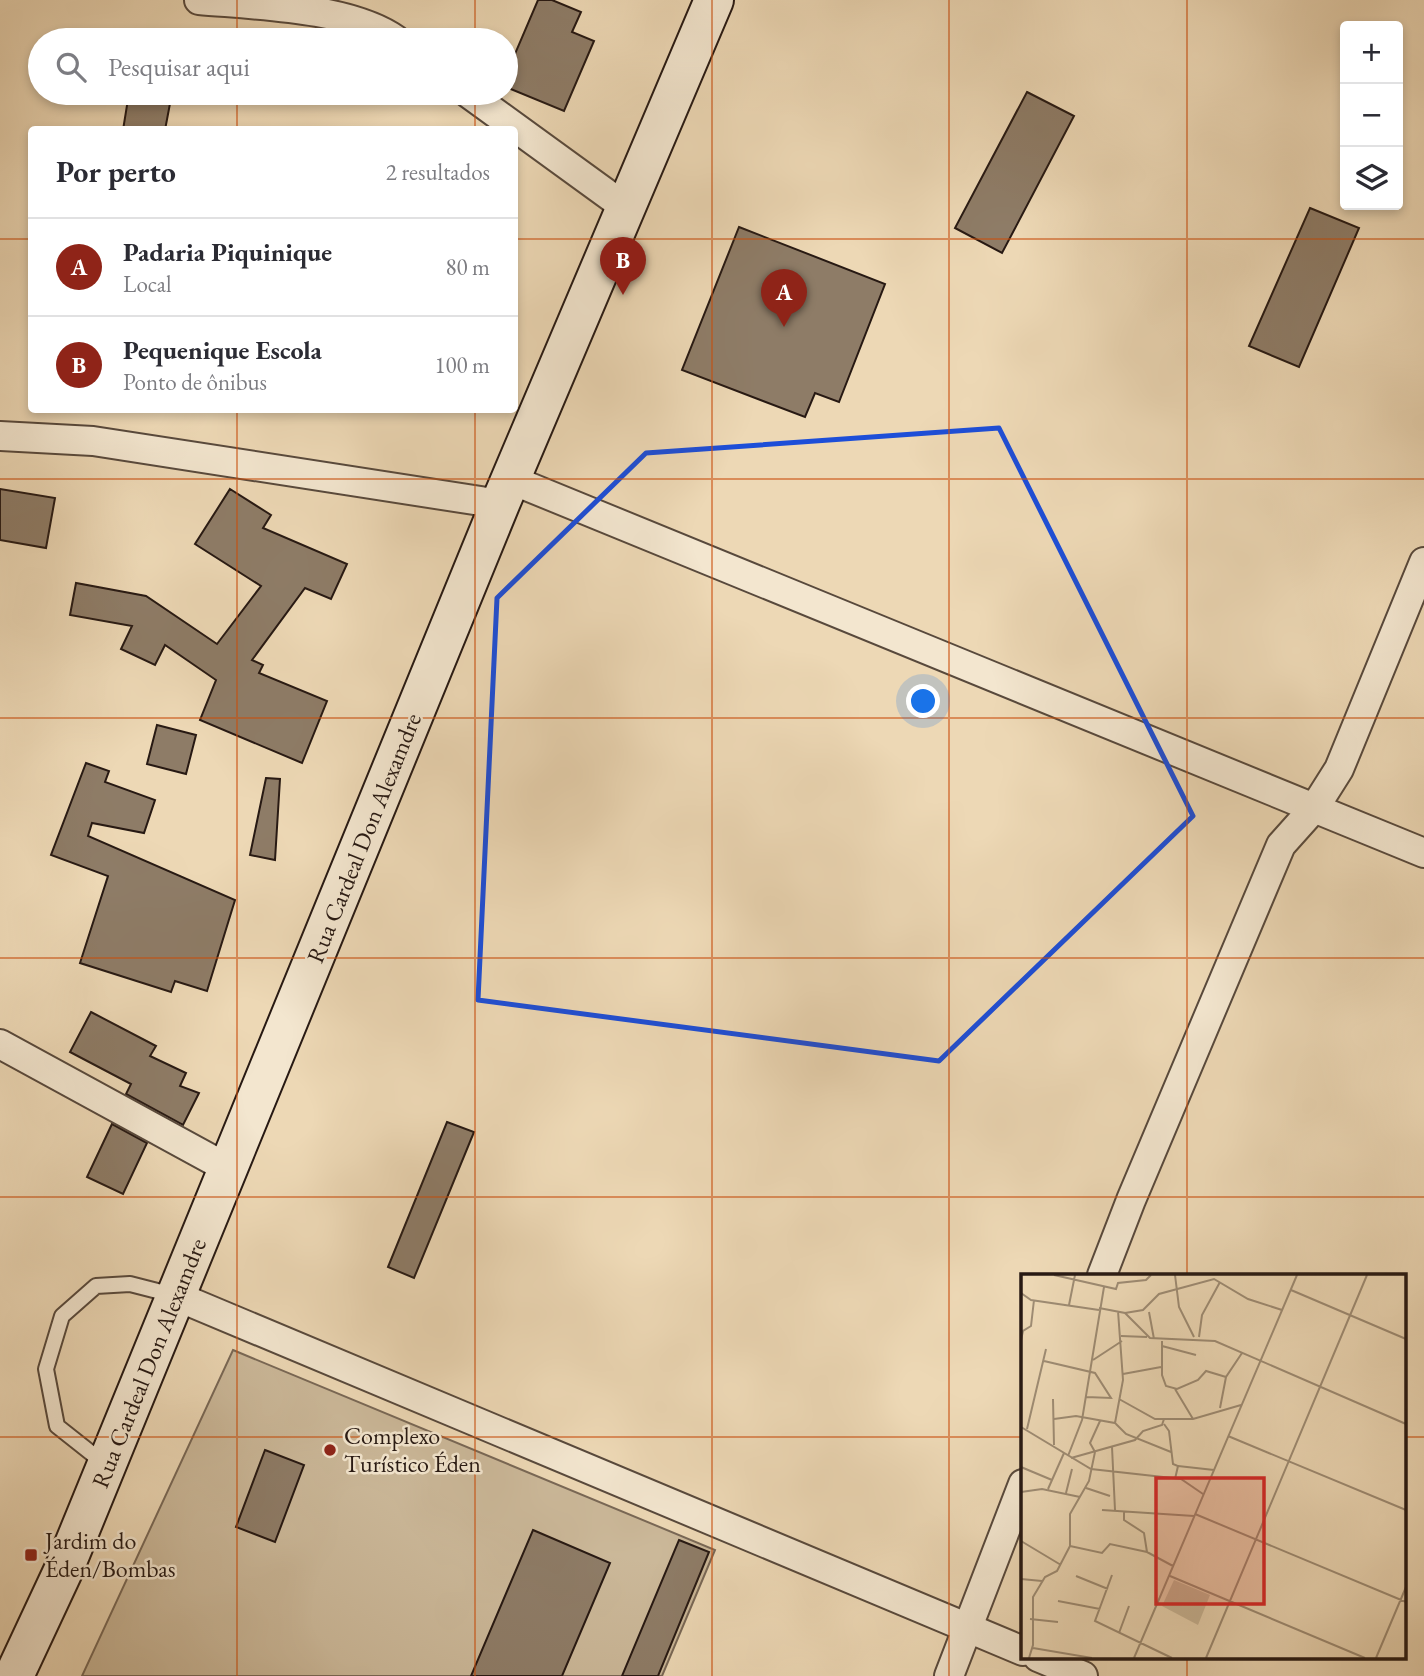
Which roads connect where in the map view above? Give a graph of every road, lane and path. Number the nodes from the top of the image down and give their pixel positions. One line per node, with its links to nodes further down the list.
1 (199, 0): 3 (street)
2 (714, 0): 8 (main road, Rua Cardeal Don Alexamdre)
3 (252, 2): 4 (street)
4 (371, 28)
5 (485, 105): 6 (street)
6 (513, 126)
7 (518, 129): 8 (street)
8 (625, 207): 10 (main road, Rua Cardeal Don Alexamdre)
9 (0, 436): 10 (street)
10 (506, 492): 12 (street); 15 (main road, Rua Cardeal Don Alexamdre)
11 (1424, 562): 12 (street)
12 (1315, 807): 13 (street); 16 (street)
13 (1424, 853)
14 (0, 1044): 15 (street)
15 (229, 1169): 17 (main road, Rua Cardeal Don Alexamdre)
16 (1102, 1274)
17 (176, 1296): 18 (main road, Rua Cardeal Don Alexamdre); 18 (lane); 20 (street)
18 (107, 1465): 23 (main road, Rua Cardeal Don Alexamdre)
19 (1021, 1488): 20 (street)
20 (969, 1628): 21 (street); 24 (street)
21 (1021, 1650)
22 (1040, 1658): 25 (street)
23 (14, 1676)
24 (949, 1676)
25 (1083, 1676)

